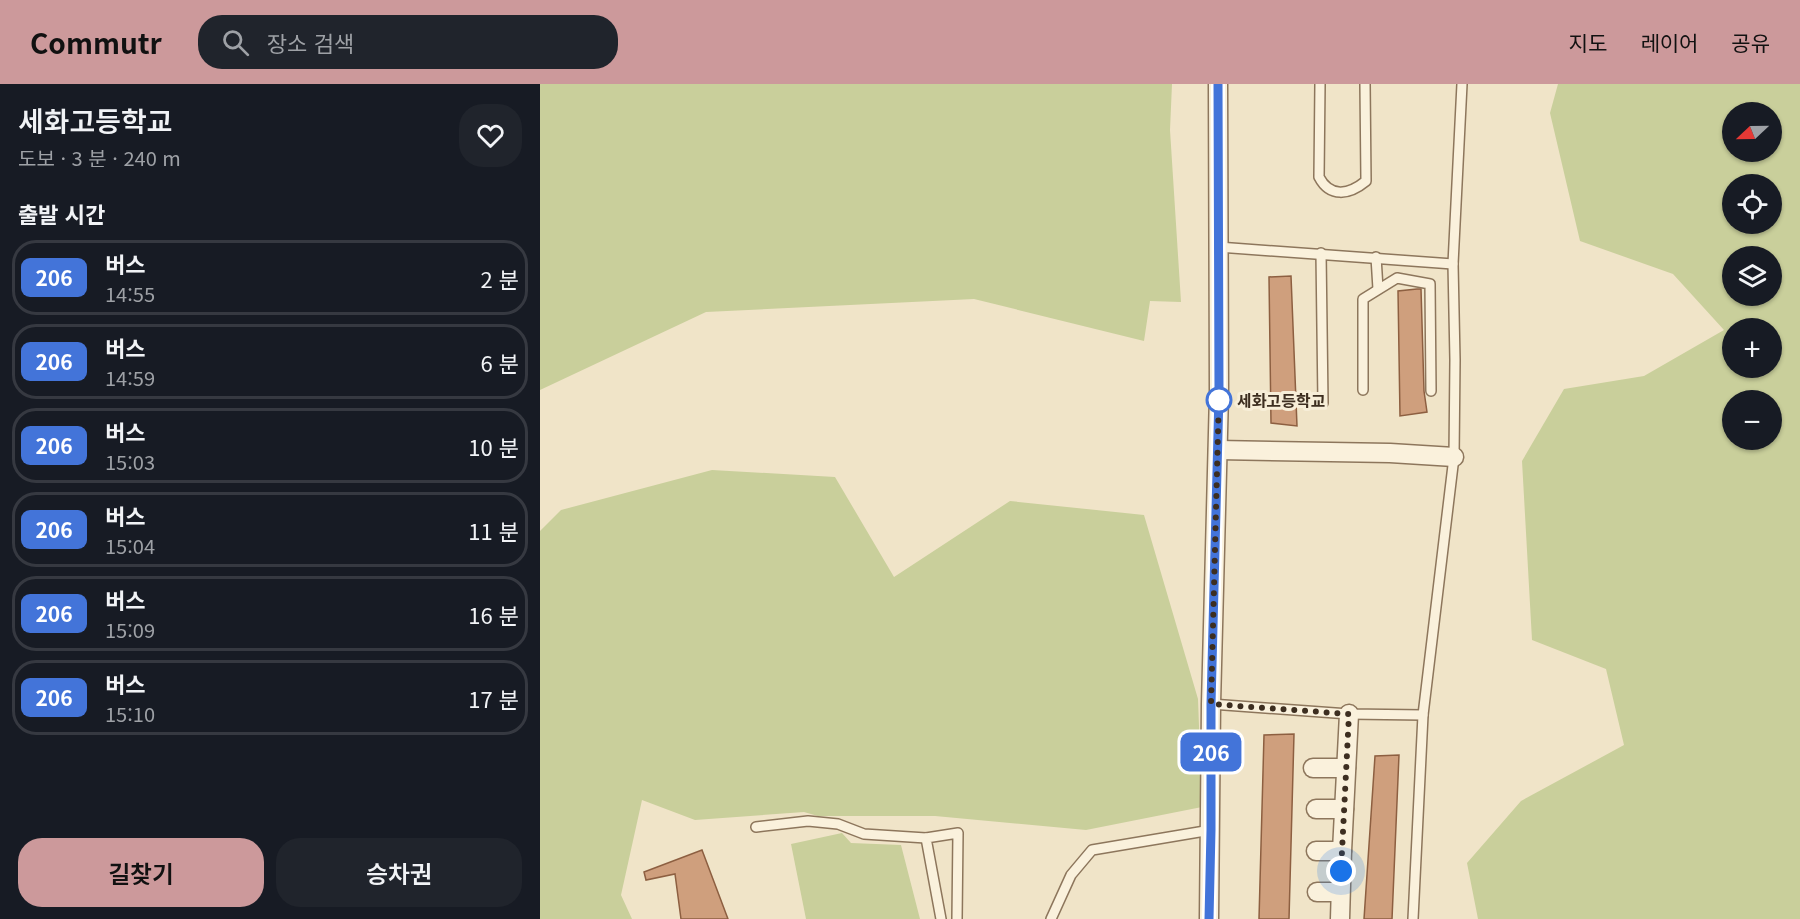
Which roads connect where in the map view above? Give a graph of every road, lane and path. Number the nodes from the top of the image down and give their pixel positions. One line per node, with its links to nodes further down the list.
1 (1218, 84): 5 (street)
2 (1320, 84): 3 (lane)
3 (1365, 84)
4 (1461, 84): 8 (lane)
5 (1218, 247): 6 (lane); 13 (street)
6 (1321, 253): 7 (lane); 12 (lane)
7 (1376, 257): 8 (lane); 9 (lane)
8 (1453, 264): 14 (lane)
9 (1378, 289): 10 (lane); 11 (lane)
10 (1363, 390)
11 (1431, 392)
12 (1323, 403)
13 (1218, 450): 14 (street); 15 (street)
14 (1454, 457): 17 (lane)
15 (1211, 704): 16 (lane); 23 (street)
16 (1349, 714): 17 (lane); 19 (street)
17 (1423, 715): 34 (lane)
18 (1313, 768): 19 (street)
19 (1346, 768): 21 (street)
20 (1316, 809): 21 (street)
21 (1344, 809): 26 (street)
22 (756, 827): 24 (lane)
23 (1211, 830): 31 (lane); 32 (street)
24 (926, 837): 29 (lane); 30 (lane)
25 (1316, 851): 26 (street)
26 (1342, 851): 28 (street)
27 (1317, 892): 28 (street)
28 (1340, 892): 33 (street)
29 (941, 919)
30 (957, 919)
31 (1051, 919)
32 (1209, 919)
33 (1340, 919)
34 (1413, 919)

